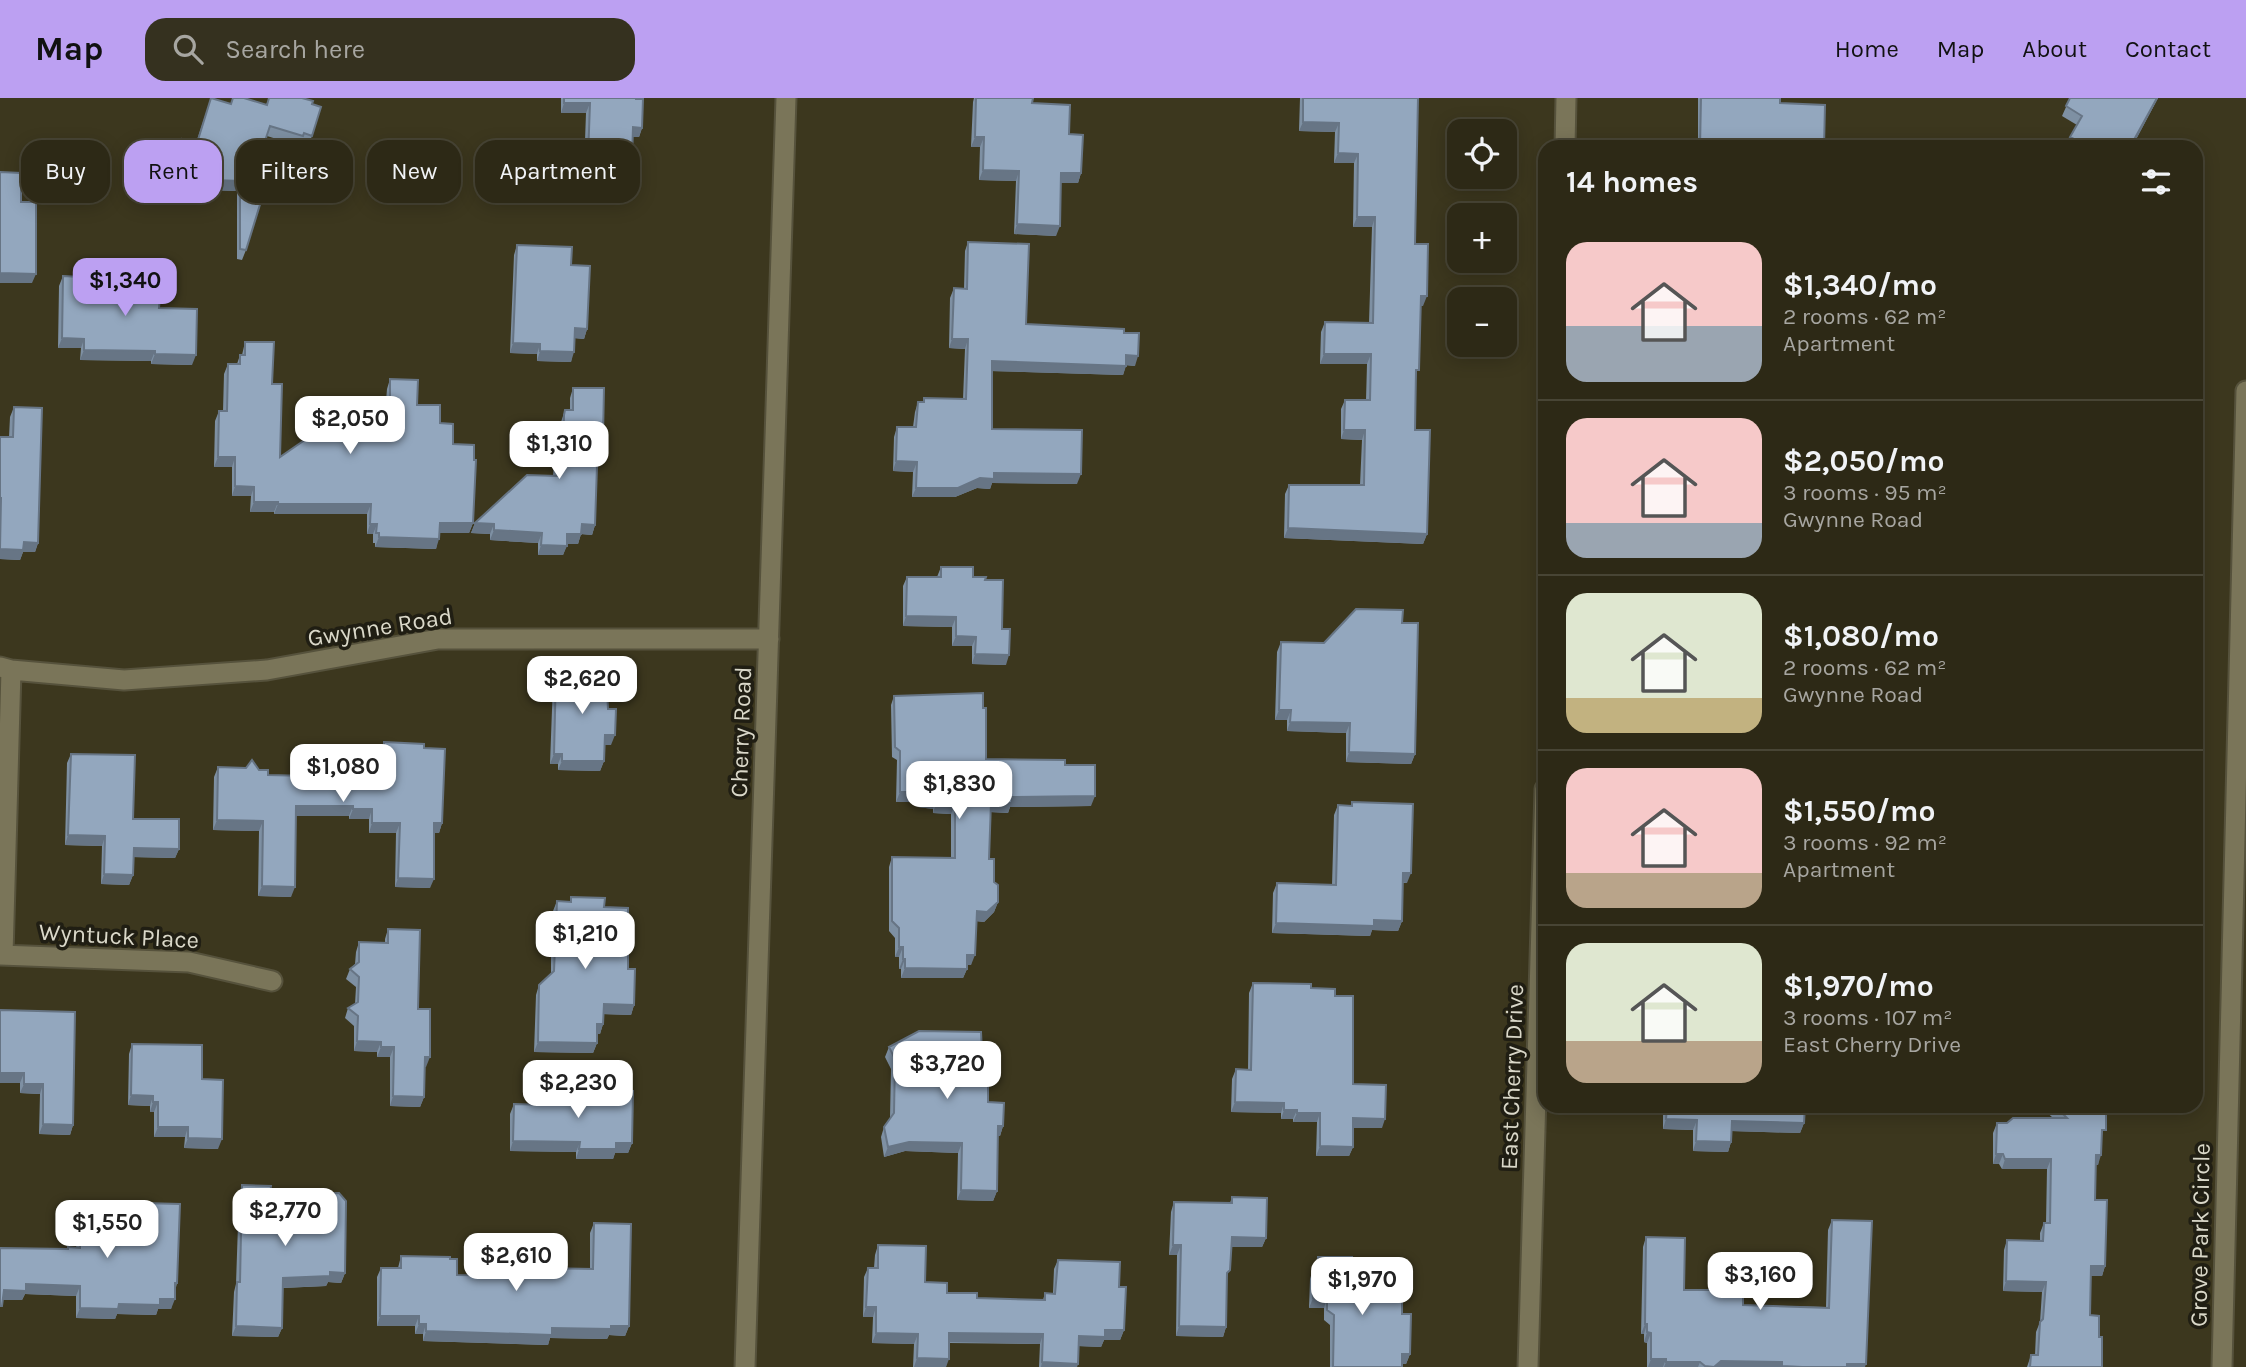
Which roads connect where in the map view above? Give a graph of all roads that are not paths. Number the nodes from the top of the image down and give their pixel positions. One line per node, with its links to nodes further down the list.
1 (786, 98): 5 (street, Cherry Road)
2 (1566, 98): 3 (street)
3 (1565, 140)
4 (2246, 391): 8 (street, Grove Park Circle)
5 (769, 639): 6 (street, Gwynne Road); 11 (street, Cherry Road)
6 (5, 669): 7 (street, Wyntuck Place)
7 (2, 955): 9 (street, Wyntuck Place)
8 (2239, 975): 13 (street, Grove Park Circle)
9 (272, 981)
10 (1538, 1027): 12 (street, East Cherry Drive)
11 (745, 1367)
12 (1528, 1367)
13 (2221, 1367)

